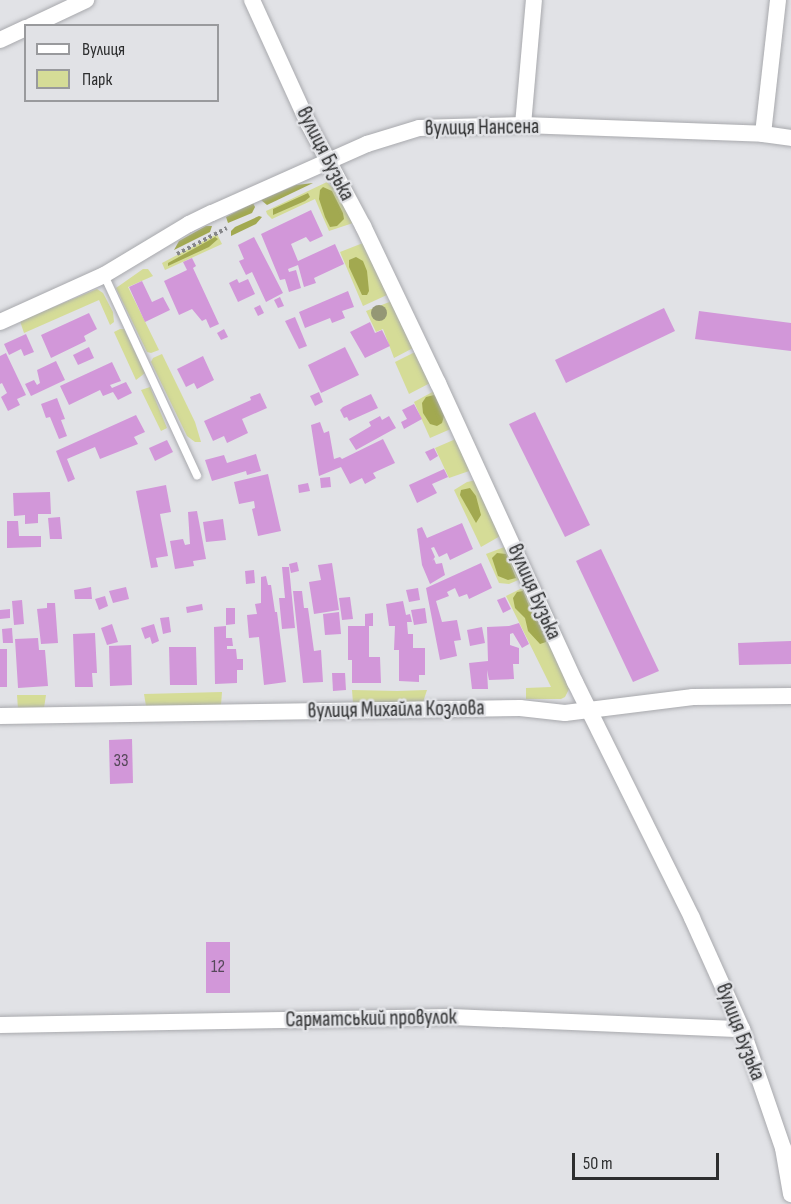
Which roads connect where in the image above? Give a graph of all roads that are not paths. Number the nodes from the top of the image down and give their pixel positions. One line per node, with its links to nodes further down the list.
1 (86, 0): 5 (street)
2 (252, 0): 11 (street, вулиця Бузька)
3 (534, 0): 8 (street)
4 (778, 0): 9 (street)
5 (36, 24)
6 (24, 29): 7 (street)
7 (0, 40)
8 (523, 125): 9 (street, вулиця Нансена); 11 (street, вулиця Нансена)
9 (763, 134): 10 (street, вулиця Нансена)
10 (791, 138)
11 (328, 162): 12 (street, вулиця Нансена); 16 (street, вулиця Бузька)
12 (104, 275): 13 (street, вулиця Нансена); 14 (lane)
13 (0, 322)
14 (197, 475)
15 (791, 696): 16 (street, вулиця Михайла Козлова)
16 (589, 710): 17 (street, вулиця Михайла Козлова); 19 (street, вулиця Бузька)
17 (0, 716)
18 (0, 1025): 19 (street, Сарматський провулок)
19 (742, 1029): 20 (street, вулиця Бузька)
20 (791, 1194)

